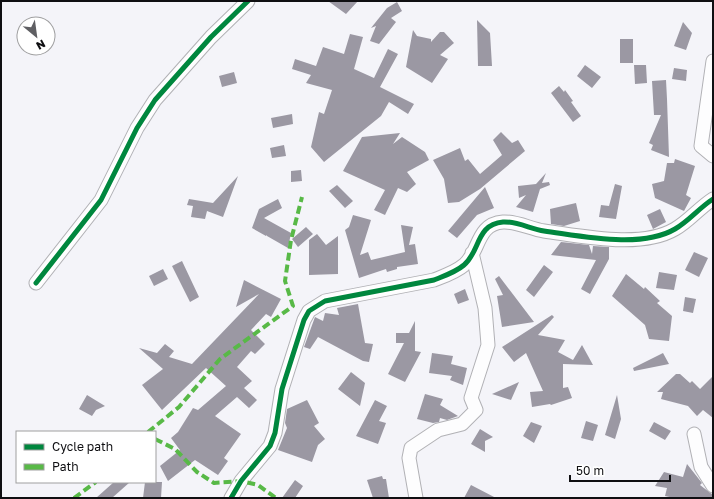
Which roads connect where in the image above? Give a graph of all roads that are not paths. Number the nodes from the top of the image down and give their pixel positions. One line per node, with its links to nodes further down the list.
1 (248, 1): 6 (street)
2 (713, 61): 3 (street)
3 (713, 156)
4 (713, 199): 5 (street)
5 (472, 253): 9 (street); 10 (street)
6 (36, 283)
7 (694, 434): 8 (street)
8 (713, 486)
9 (231, 498)
10 (416, 498)

